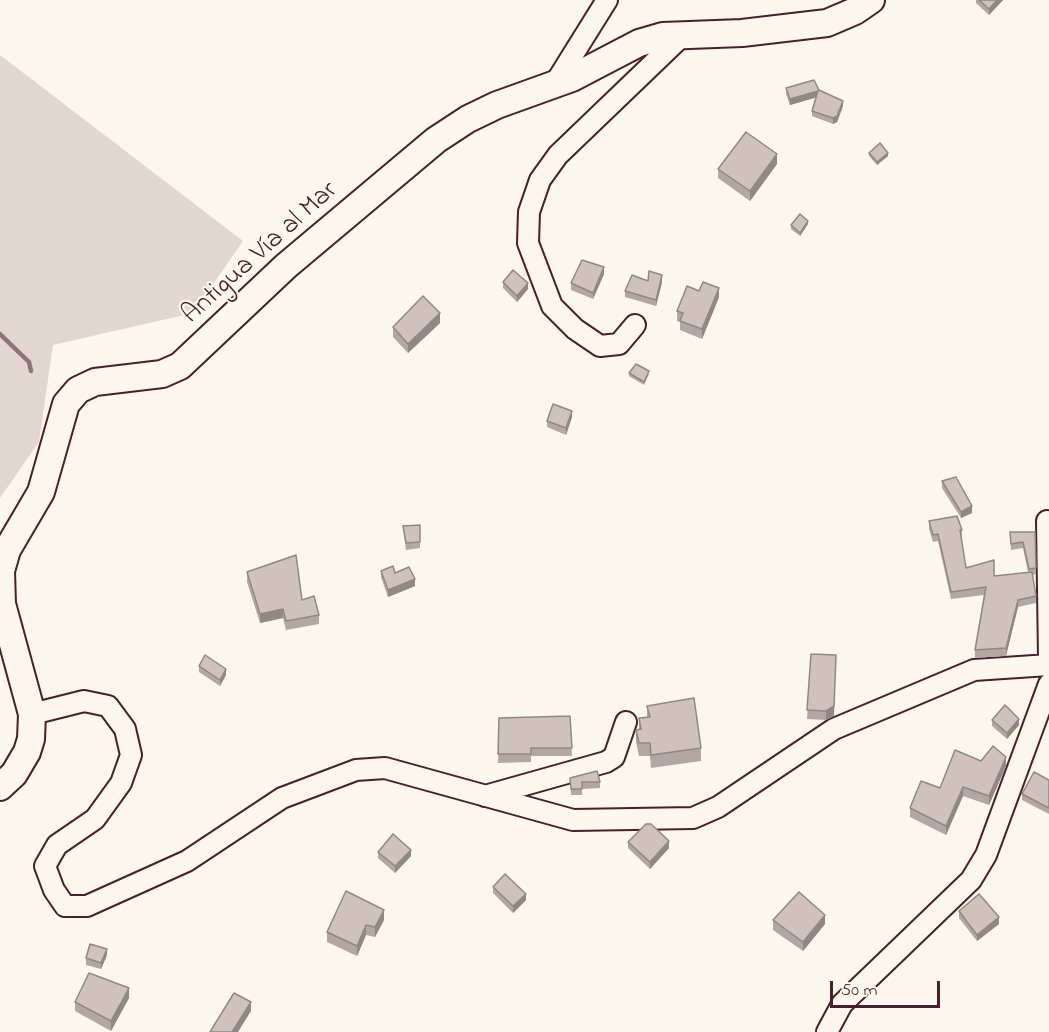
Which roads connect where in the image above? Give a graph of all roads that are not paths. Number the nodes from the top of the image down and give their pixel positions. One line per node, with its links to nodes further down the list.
1 (607, 0): 4 (street)
2 (871, 0): 3 (main road, Antigua Vía al Mar)
3 (684, 34): 4 (main road, Antigua Vía al Mar); 5 (street)
4 (555, 85): 10 (main road, Antigua Vía al Mar)
5 (635, 325)
6 (1047, 521): 7 (street)
7 (1049, 658)
8 (1049, 665): 13 (street)
9 (1049, 684): 14 (street)
10 (32, 714): 12 (main road, Antigua Vía al Mar); 13 (street)
11 (626, 722): 13 (street)
12 (0, 787)
13 (485, 796)
14 (827, 1032)

